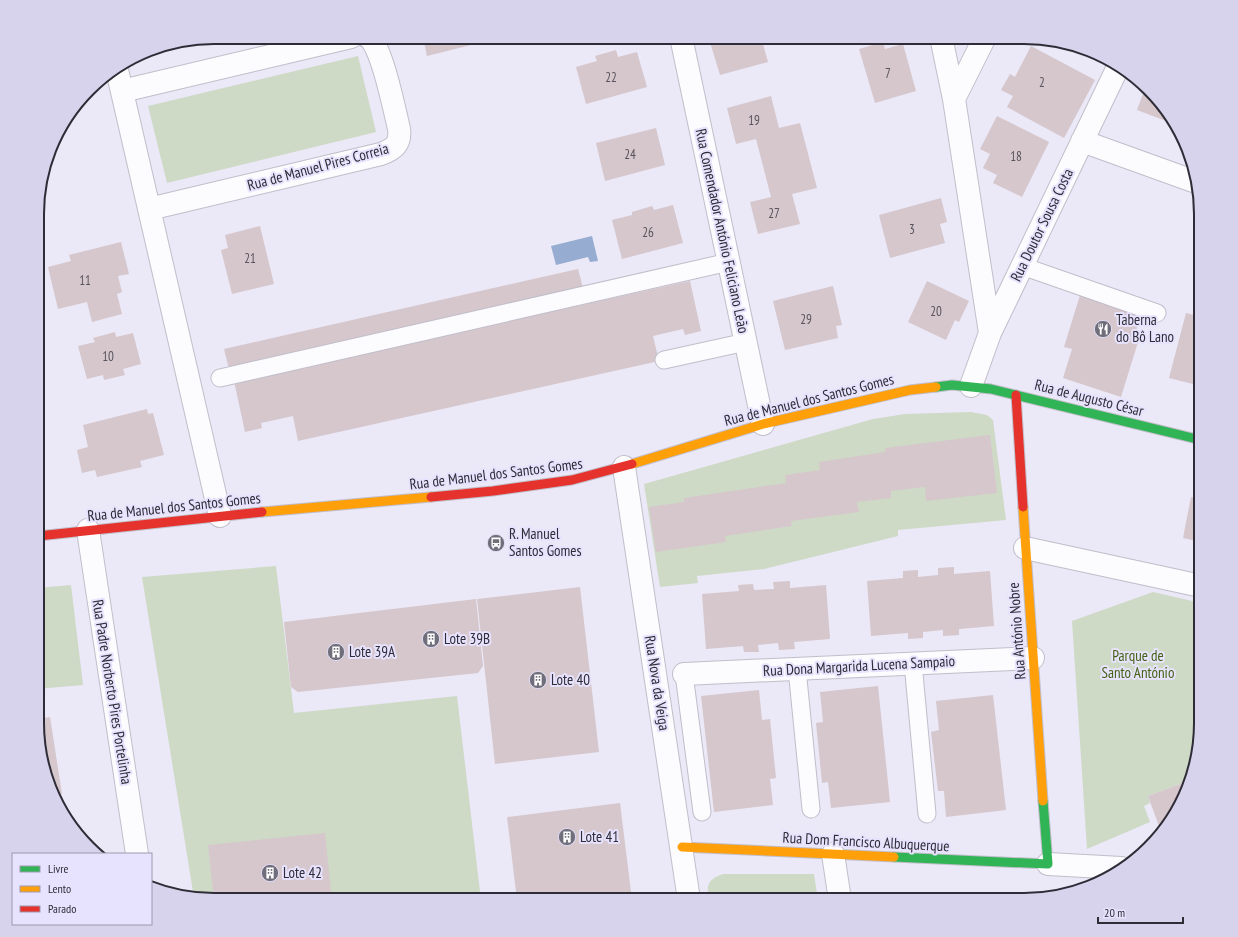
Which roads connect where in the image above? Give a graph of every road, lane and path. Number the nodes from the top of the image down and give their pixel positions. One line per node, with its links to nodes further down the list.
1 (322, 44): 8 (street)
2 (375, 44): 12 (street, Rua de Manuel Pires Correia)
3 (682, 44): 13 (street, Rua Comendador António Feliciano Leão)
4 (943, 44): 9 (street)
5 (982, 44): 9 (street)
6 (1116, 71): 10 (street, Rua Doutor Sousa Costa)
7 (118, 74): 8 (street)
8 (122, 92): 12 (street)
9 (954, 99): 16 (street)
10 (1082, 140): 11 (street); 14 (street, Rua Doutor Sousa Costa)
11 (1191, 180)
12 (149, 209): 25 (street)
13 (729, 262): 17 (street, Rua Comendador António Feliciano Leão); 19 (lane)
14 (1022, 266): 15 (lane); 16 (street, Rua Doutor Sousa Costa)
15 (1156, 313)
16 (990, 333): 20 (street, Rua Doutor Sousa Costa)
17 (746, 342): 18 (lane); 22 (street, Rua Comendador António Feliciano Leão)
18 (664, 360)
19 (220, 378)
20 (971, 386): 21 (street, Rua de Augusto César); 22 (street, Rua de Manuel dos Santos Gomes)
21 (1016, 395): 23 (street, Rua de Augusto César); 28 (street, Rua António Nobre)
22 (763, 424): 24 (street, Rua de Manuel dos Santos Gomes)
23 (1194, 438)
24 (624, 467): 25 (street, Rua de Manuel dos Santos Gomes); 37 (street, Rua Nova da Veiga)
25 (220, 516): 26 (street, Rua de Manuel dos Santos Gomes)
26 (88, 530): 27 (street, Rua de Manuel dos Santos Gomes); 38 (street, Rua Padre Norberto Pires Portelinha)
27 (44, 535)
28 (1025, 548): 29 (street); 30 (street, Rua António Nobre)
29 (1194, 584)
30 (1033, 658): 31 (street, Rua Dona Margarida Lucena Sampaio); 40 (street, Rua António Nobre)
31 (913, 663): 32 (street, Rua Dona Margarida Lucena Sampaio); 36 (lane)
32 (797, 669): 33 (street, Rua Dona Margarida Lucena Sampaio); 34 (lane)
33 (684, 674): 35 (lane)
34 (811, 809)
35 (702, 812)
36 (927, 814)
37 (682, 847): 39 (street, Rua Dom Francisco Albuquerque); 42 (street, Rua Nova da Veiga)
38 (137, 853)
39 (833, 854): 40 (street, Rua Dom Francisco Albuquerque); 43 (street)
40 (1048, 864): 41 (street)
41 (1113, 868)
42 (688, 893)
43 (839, 893)

